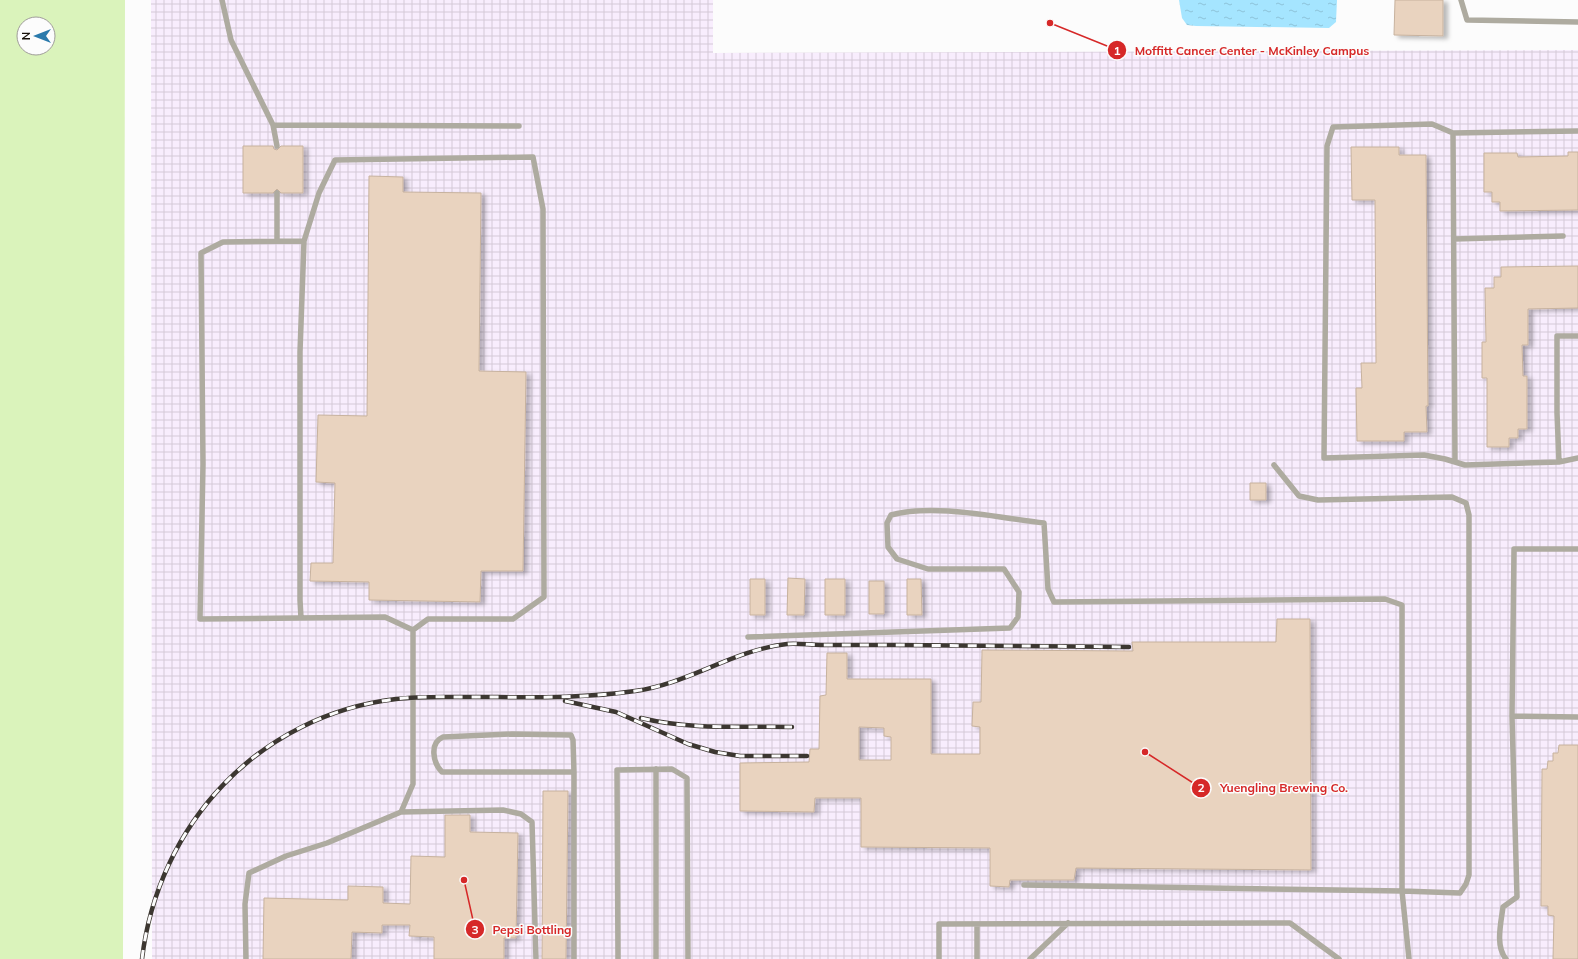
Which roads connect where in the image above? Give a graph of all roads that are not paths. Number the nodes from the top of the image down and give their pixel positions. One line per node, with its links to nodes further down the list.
1 (222, 0): 4 (lane)
2 (1462, 0): 3 (lane)
3 (1578, 22)
4 (273, 125): 5 (lane); 8 (lane)
5 (519, 126)
6 (1578, 131): 7 (lane)
7 (1453, 133): 11 (lane); 16 (lane)
8 (277, 146)
9 (277, 193): 12 (lane)
10 (1563, 236): 11 (lane)
11 (1454, 239): 16 (lane)
12 (277, 241): 13 (lane); 20 (lane)
13 (304, 241): 20 (lane); 21 (lane)
14 (1578, 336): 17 (lane)
15 (1578, 458): 17 (lane)
16 (1455, 462): 17 (lane)
17 (1559, 462)
18 (1274, 465): 29 (lane)
19 (1578, 549): 23 (lane)
20 (301, 618): 21 (lane)
21 (413, 630): 27 (lane)
22 (748, 637): 29 (lane)
23 (1512, 716): 24 (lane); 43 (lane)
24 (1578, 717)
25 (656, 769): 35 (lane); 36 (lane); 37 (lane)
26 (574, 772): 26 (lane); 34 (lane)
27 (401, 812): 32 (lane); 33 (lane)
28 (1024, 885): 29 (lane)
29 (1402, 891): 42 (lane)
30 (977, 924): 31 (lane); 38 (lane); 39 (lane)
31 (1068, 924): 40 (lane); 41 (lane)
32 (246, 959)
33 (536, 959)
34 (574, 959)
35 (618, 959)
36 (656, 959)
37 (688, 959)
38 (939, 959)
39 (977, 959)
40 (1030, 959)
41 (1339, 959)
42 (1410, 959)
43 (1506, 959)

